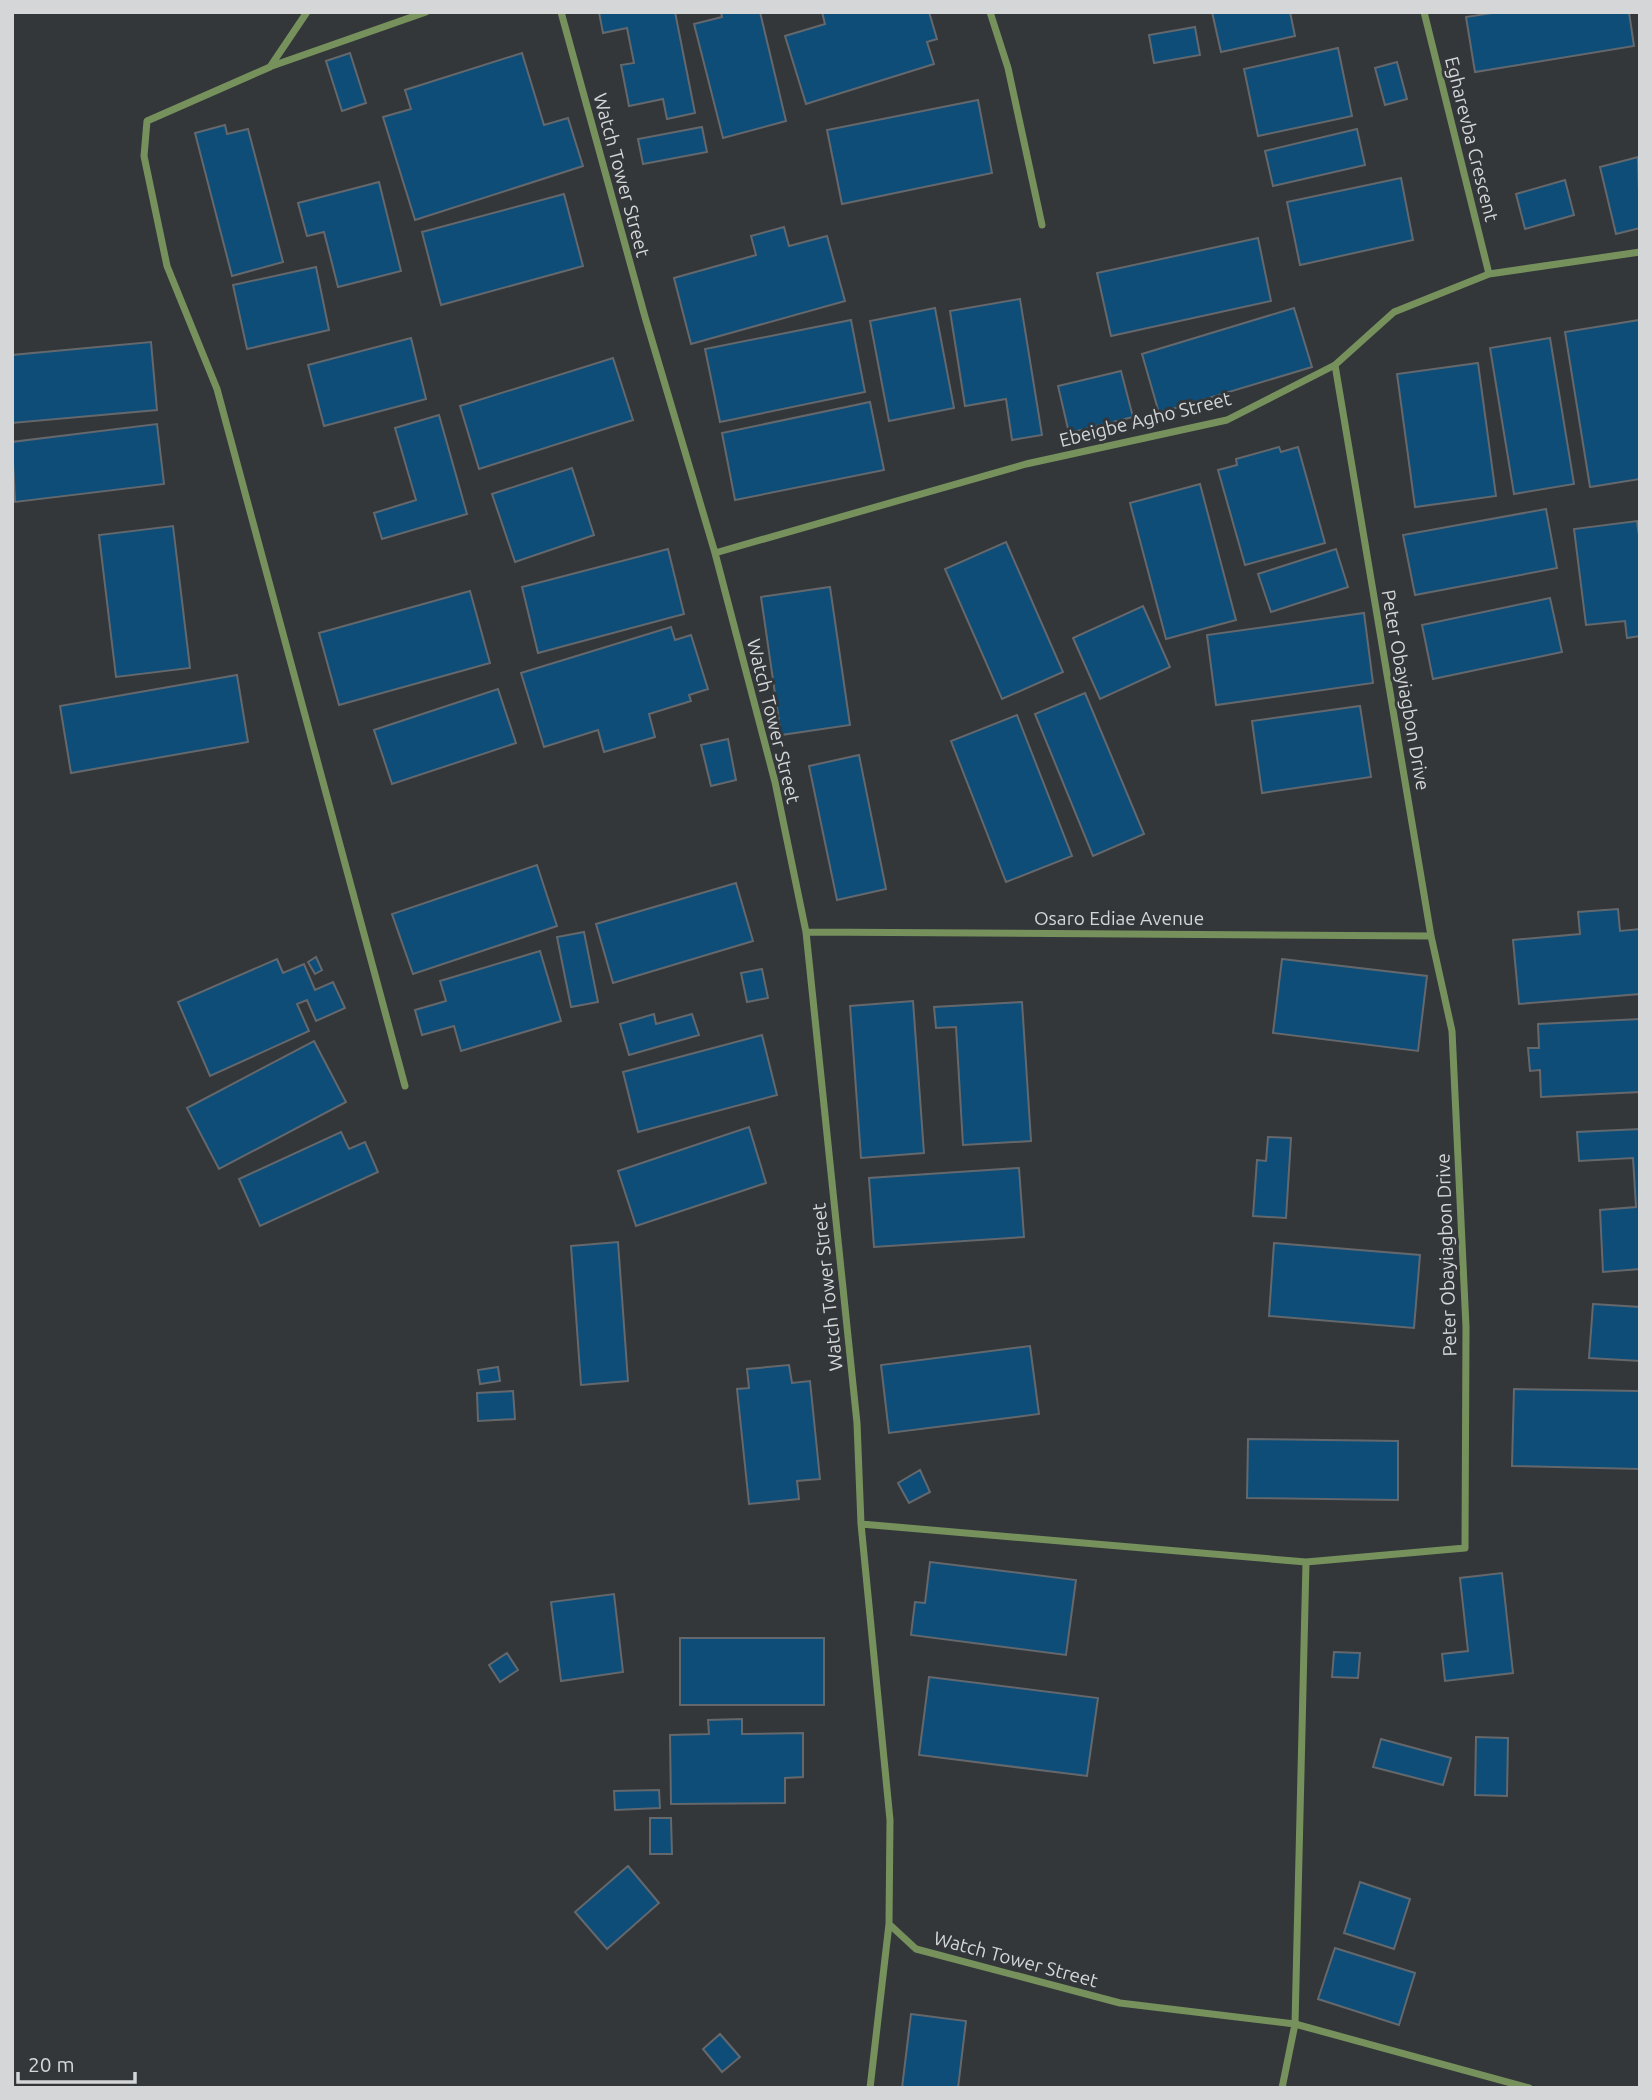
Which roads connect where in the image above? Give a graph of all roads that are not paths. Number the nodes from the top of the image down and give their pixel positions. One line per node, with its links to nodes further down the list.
1 (307, 12): 6 (street)
2 (426, 12): 6 (street)
3 (561, 12): 11 (street, Watch Tower Street)
4 (990, 12): 7 (street)
5 (1424, 12): 9 (street, Egharevba Crescent)
6 (270, 67): 14 (street)
7 (1042, 225)
8 (1640, 252): 9 (street, Ebeigbe Agho Street)
9 (1489, 274): 10 (street, Ebeigbe Agho Street)
10 (1335, 365): 11 (street, Ebeigbe Agho Street); 13 (street, Peter Obayiagbon Drive)
11 (715, 553): 12 (street, Watch Tower Street)
12 (806, 932): 13 (street, Osaro Ediae Avenue); 15 (street, Watch Tower Street)
13 (1431, 936): 16 (street, Peter Obayiagbon Drive)
14 (405, 1086)
15 (861, 1524): 16 (street, Peter Obayiagbon Drive); 17 (street, Watch Tower Street)
16 (1307, 1562): 18 (street)
17 (889, 1924): 18 (street, Watch Tower Street); 19 (street)
18 (1295, 2024): 20 (street); 21 (street, Watch Tower Street)
19 (870, 2088)
20 (1282, 2088)
21 (1529, 2088)

